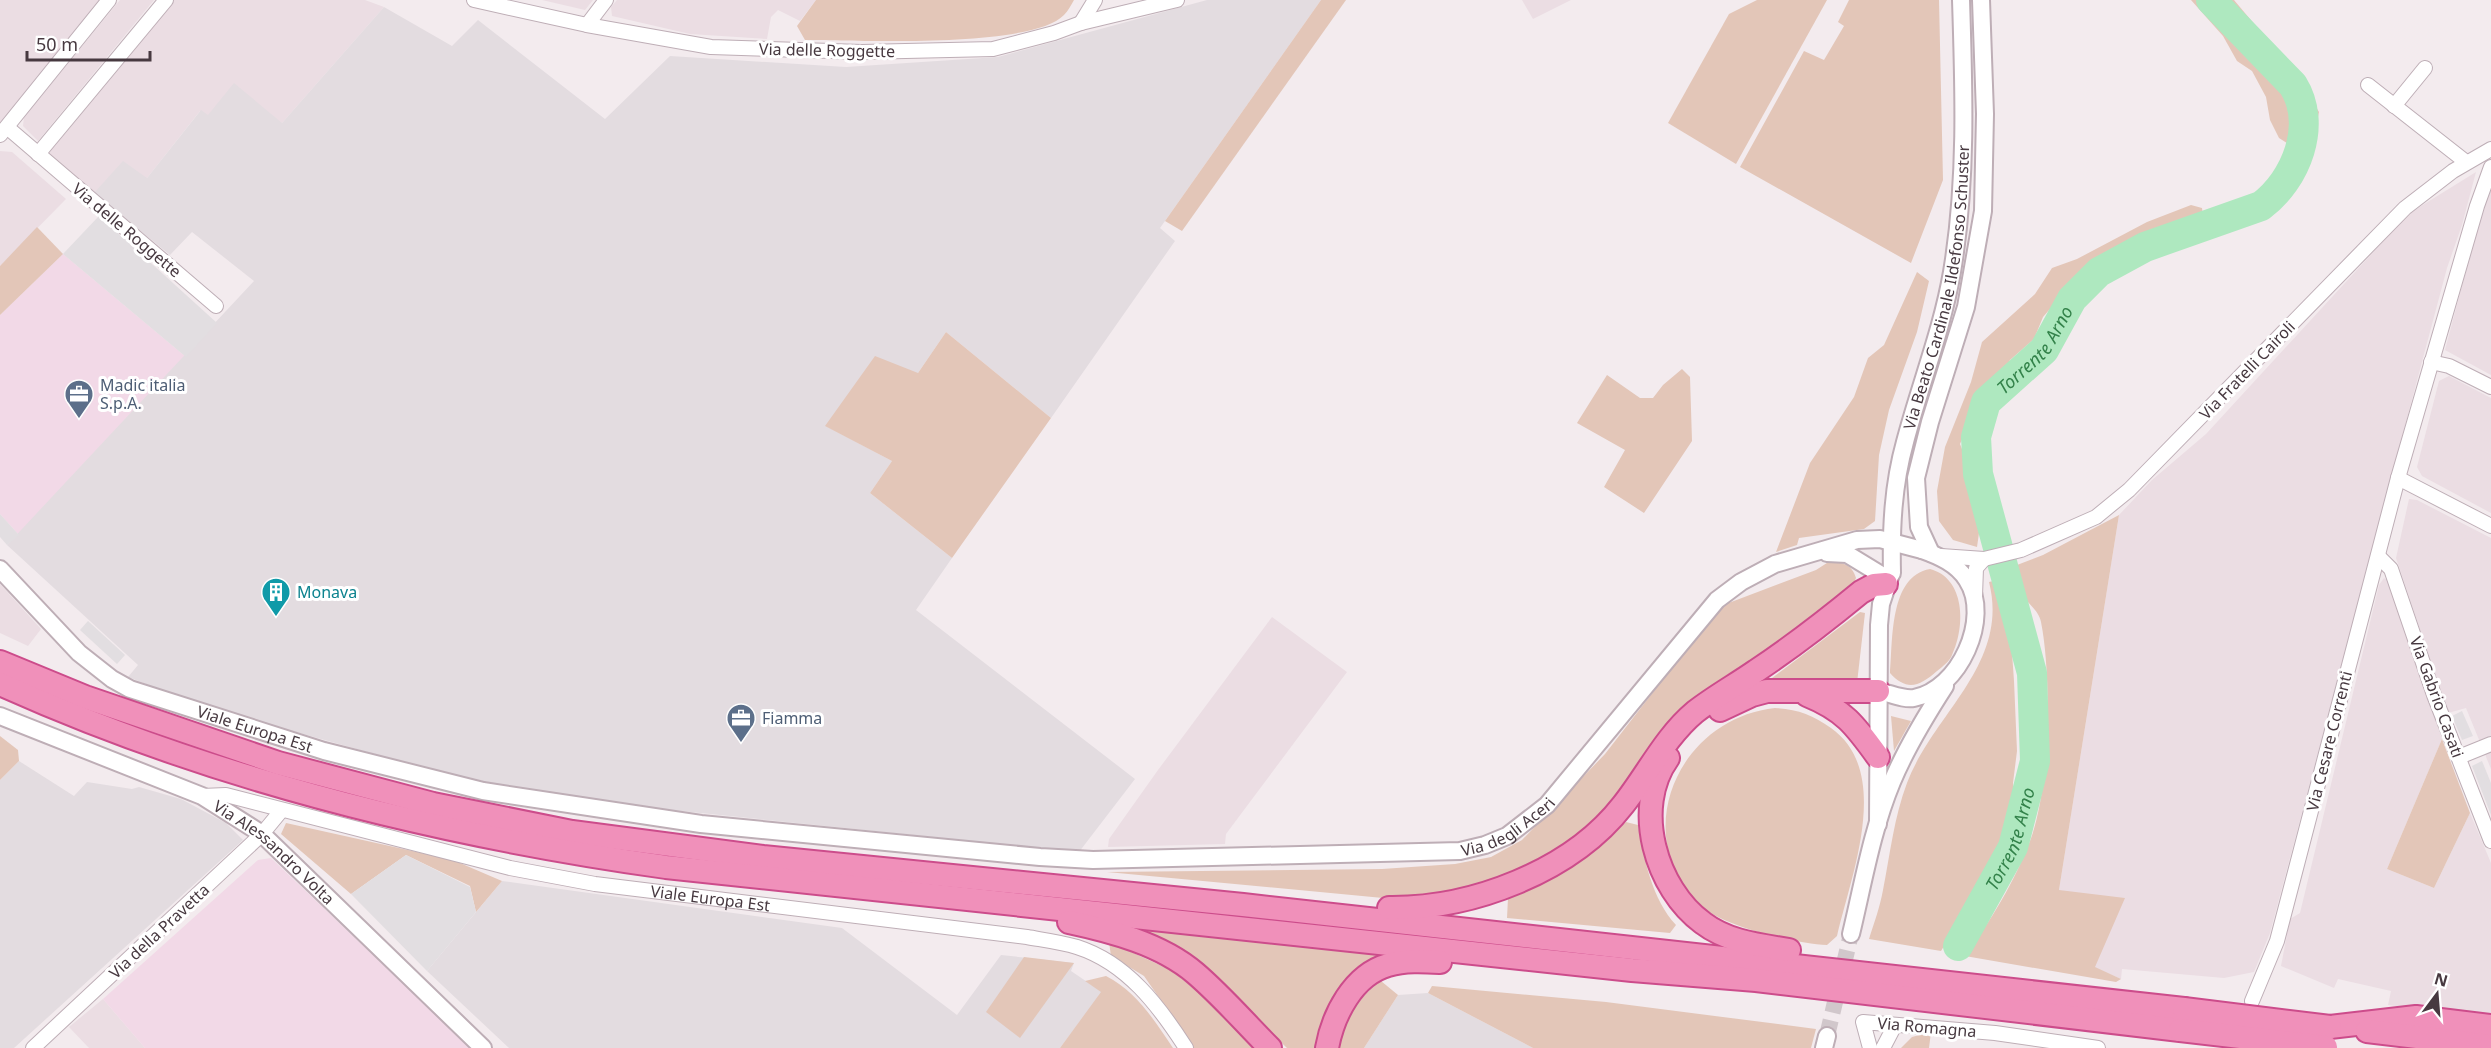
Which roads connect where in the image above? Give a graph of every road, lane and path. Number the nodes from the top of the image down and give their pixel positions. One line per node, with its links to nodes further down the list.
1 (109, 0): 14 (street)
2 (166, 0): 16 (street)
3 (474, 0): 10 (street, Via delle Roggette)
4 (606, 0): 10 (street)
5 (1095, 0): 9 (street)
6 (1178, 0): 9 (street, Via delle Roggette)
7 (1961, 0): 23 (street, Via Beato Cardinale Ildefonso Schuster)
8 (1981, 0): 28 (street, Via Beato Cardinale Ildefonso Schuster)
9 (1081, 23): 10 (street, Via delle Roggette)
10 (586, 25)
11 (2425, 68): 13 (street)
12 (2368, 85): 13 (street)
13 (2394, 106): 17 (street)
14 (4, 132): 16 (street, Via delle Roggette)
15 (2491, 149): 17 (street, Via Fratelli Cairoli)
16 (38, 154): 19 (street, Via delle Roggette)
17 (2466, 162): 30 (street, Via Fratelli Cairoli)
18 (2491, 167): 20 (street, Via Cesare Correnti)
19 (216, 306)
20 (2431, 362): 21 (street); 22 (street, Via Cesare Correnti)
21 (2491, 387)
22 (2398, 478): 24 (street); 29 (street, Via Cesare Correnti)
23 (1892, 511): 25 (street); 26 (street, Via Beato Cardinale Ildefonso Schuster)
24 (2491, 526)
25 (1857, 540): 26 (street); 27 (street, Via degli Aceri)
26 (1892, 542): 28 (street); 33 (street, Via Beato Cardinale Ildefonso Schuster)
27 (1814, 551): 31 (street); 50 (street, Via degli Aceri)
28 (1931, 553): 30 (street, Via Fratelli Cairoli); 33 (street); 35 (street)
29 (2378, 556): 44 (street, Via Gabrio Casati); 56 (street, Via Cesare Correnti)
30 (1987, 558): 35 (street)
31 (1865, 565): 33 (street); 34 (street)
32 (0, 569): 50 (street, Viale Europa Est)
33 (1888, 578): 34 (highway); 39 (street)
34 (1861, 592): 52 (highway)
35 (1974, 603): 37 (street)
36 (0, 662): 52 (highway)
37 (1950, 678): 39 (street); 47 (street)
38 (0, 684): 51 (highway)
39 (1878, 691): 40 (highway); 43 (street)
40 (1800, 692): 43 (highway); 55 (highway)
41 (0, 716): 45 (street, Via Alessandro Volta)
42 (2491, 744): 44 (street)
43 (1878, 757): 47 (street)
44 (2459, 758): 49 (street, Via Gabrio Casati)
45 (202, 796): 46 (street, Viale Europa Est); 48 (street, Via Alessandro Volta)
46 (281, 811): 48 (street, Via della Pravetta); 64 (street, Viale Europa Est)
47 (1878, 824): 53 (street)
48 (262, 834): 62 (street, Via della Pravetta); 63 (street, Via Alessandro Volta)
49 (2491, 841)
50 (1093, 860)
51 (941, 895): 54 (highway); 65 (highway)
52 (1243, 905): 55 (highway)
53 (1851, 934)
54 (1632, 970): 57 (highway); 66 (highway)
55 (1986, 985): 57 (highway)
56 (2252, 1001)
57 (2182, 1020): 60 (highway, bridge)
58 (1895, 1025): 67 (street, Via Romagna); 68 (street); 69 (street, Via Romagna)
59 (2491, 1026): 60 (highway)
60 (2330, 1042): 61 (highway)
61 (2491, 1046)
62 (33, 1048)
63 (483, 1048)
64 (1186, 1048)
65 (1270, 1048)
66 (1327, 1048)
67 (1870, 1048)
68 (1883, 1048)
69 (2098, 1048)

